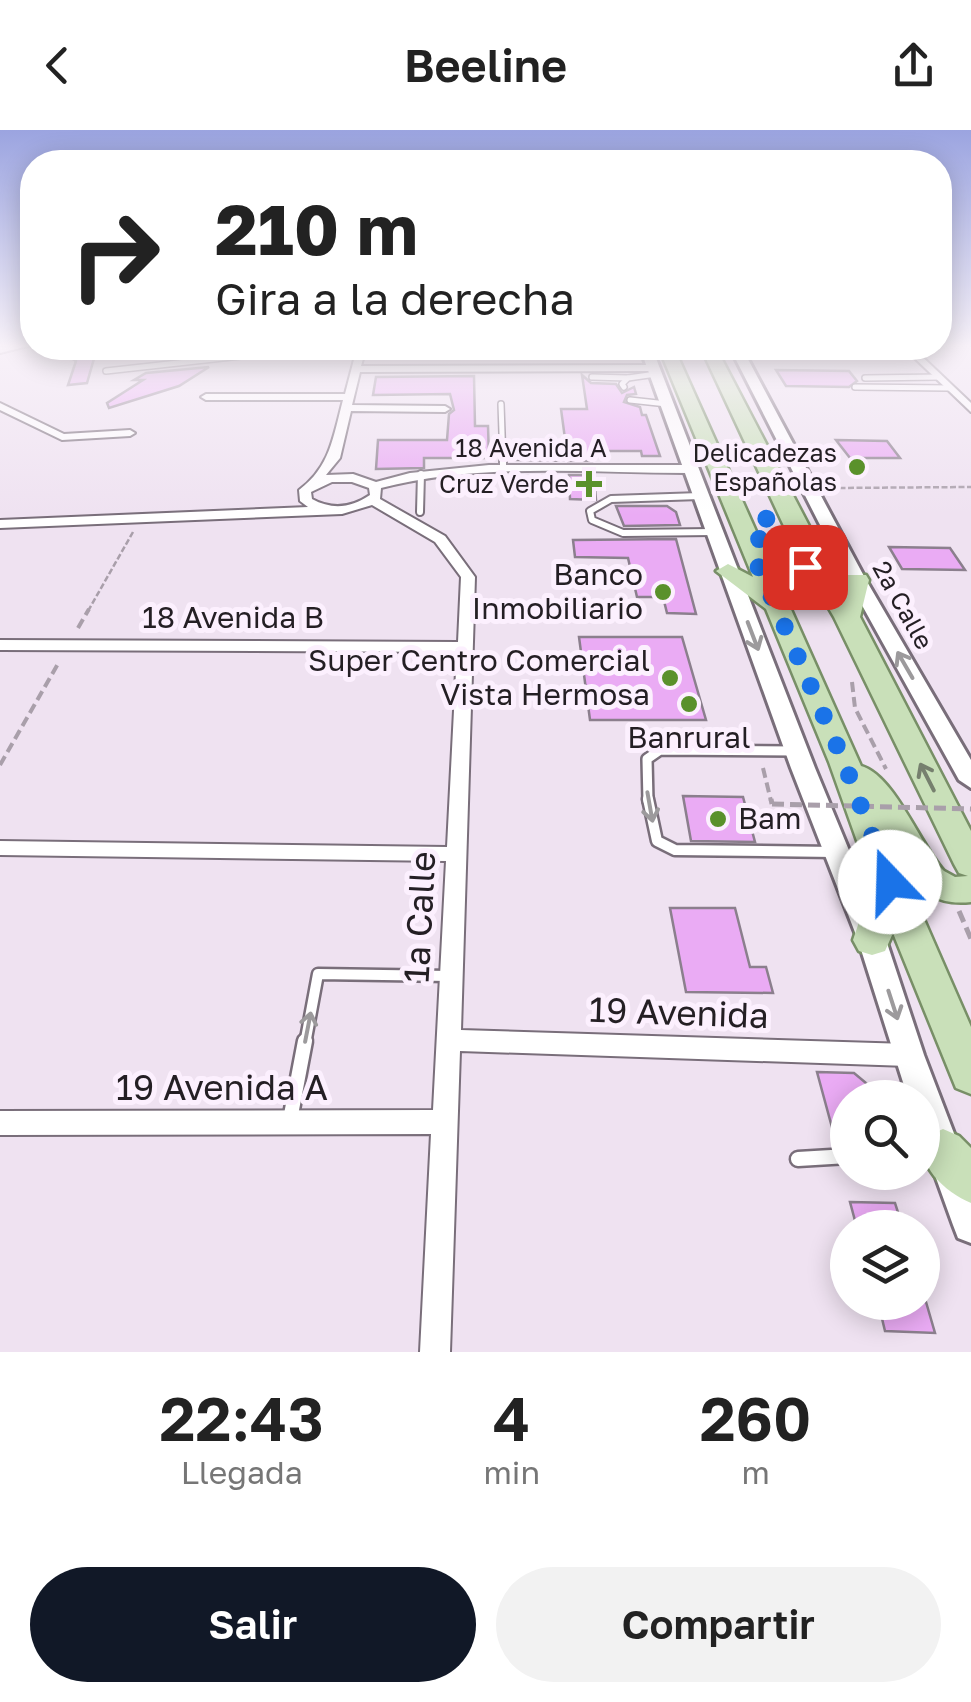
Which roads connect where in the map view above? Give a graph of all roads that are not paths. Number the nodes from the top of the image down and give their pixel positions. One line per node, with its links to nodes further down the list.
1 (302, 401): 6 (street)
2 (642, 401): 8 (lane)
3 (677, 401): 8 (main road)
4 (711, 401): 32 (main road)
5 (725, 401): 33 (street, 2a Calle)
6 (349, 403): 10 (street); 12 (street)
7 (501, 404): 14 (lane)
8 (676, 404): 15 (street); 30 (main road)
9 (0, 406): 11 (street)
10 (444, 410)
11 (130, 433)
12 (334, 458): 17 (street); 20 (street)
13 (562, 458): 14 (lane)
14 (503, 464): 15 (street, 18 Avenida A); 16 (street, 18 Avenida A)
15 (690, 468): 22 (street)
16 (421, 474): 21 (street, 18 Avenida A); 27 (lane)
17 (353, 478): 20 (street); 21 (street, 1a Calle)
18 (613, 483): 24 (lane)
19 (652, 484): 23 (lane)
20 (308, 488): 25 (street); 26 (street)
21 (374, 493): 25 (street, 18 Avenida A); 27 (street, 1a Calle)
22 (700, 496): 23 (lane); 29 (street)
23 (655, 497): 24 (lane)
24 (619, 498): 29 (lane)
25 (338, 510): 26 (street); 27 (street, 1a Calle)
26 (239, 515): 28 (street)
27 (411, 515): 37 (street, 1a Calle)
28 (0, 524)
29 (714, 532): 31 (street)
30 (752, 552): 32 (main road); 34 (main road)
31 (728, 571): 34 (main road); 38 (street, one-way to 38)
32 (825, 580): 35 (main road)
33 (857, 580): 35 (main road); 40 (street, 2a Calle, one-way to 33)
34 (776, 606): 39 (main road)
35 (847, 617): 44 (main road, one-way to 35)
36 (0, 645): 37 (street, 18 Avenida B)
37 (465, 647): 43 (street, 1a Calle)
38 (798, 751): 42 (street); 42 (lane, one-way to 42)
39 (844, 762): 44 (main road); 45 (main road)
40 (971, 780)
41 (0, 848): 43 (street)
42 (837, 852): 46 (street)
43 (456, 854): 47 (street, 1a Calle)
44 (965, 867)
45 (890, 882): 46 (main road); 50 (main road)
46 (872, 940): 49 (street, one-way to 49)
47 (450, 976): 48 (street, 1a Calle); 51 (lane, one-way to 47)
48 (447, 1040): 49 (street, 19 Avenida); 52 (street, 1a Calle)
49 (908, 1055): 56 (street)
50 (971, 1074)
51 (290, 1122): 52 (street, 19 Avenida A); 53 (street, 19 Avenida A)
52 (444, 1122): 58 (street, 1a Calle)
53 (0, 1123)
54 (830, 1157): 55 (lane)
55 (798, 1159)
56 (946, 1161): 57 (street)
57 (971, 1226)
58 (435, 1352)

